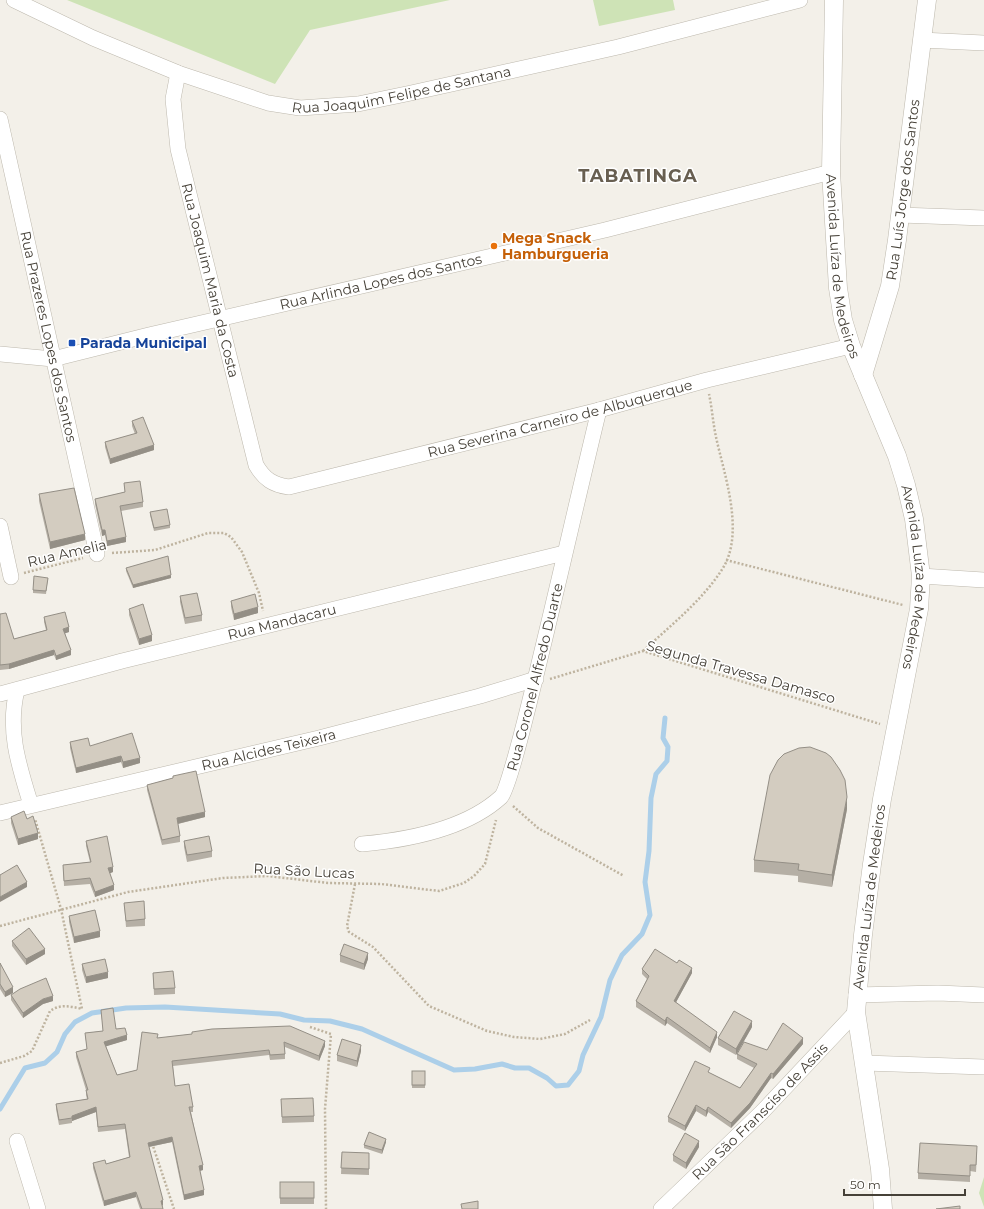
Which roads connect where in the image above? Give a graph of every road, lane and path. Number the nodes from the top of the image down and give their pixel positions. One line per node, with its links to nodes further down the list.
1 (14, 0): 7 (street, Rua Joaquim Felipe de Santana)
2 (800, 0): 7 (street, Rua Joaquim Felipe de Santana)
3 (834, 0): 9 (street, Avenida Luíza de Medeiros)
4 (927, 0): 5 (street, Rua Luís Jorge dos Santos)
5 (921, 40): 6 (street); 10 (street, Rua Luís Jorge dos Santos)
6 (984, 43)
7 (178, 73): 12 (street, Rua Joaquim Maria da Costa)
8 (0, 119): 15 (street, Rua Prazeres Lopes dos Santos)
9 (830, 172): 12 (street, Rua Arlinda Lopes dos Santos); 13 (street, Avenida Luíza de Medeiros)
10 (900, 215): 11 (street); 16 (street, Rua Luís Jorge dos Santos)
11 (984, 218)
12 (221, 320): 15 (street, Rua Arlinda Lopes dos Santos); 19 (street, Rua Joaquim Maria da Costa)
13 (851, 346): 16 (street, Avenida Luíza de Medeiros); 17 (street, Rua Severina Carneiro de Albuquerque)
14 (0, 354): 15 (street, Rua Arlinda Lopes dos Santos)
15 (53, 359): 21 (street, Rua Prazeres Lopes dos Santos)
16 (863, 375): 24 (street, Avenida Luíza de Medeiros)
17 (707, 380): 18 (street, Rua Severina Carneiro de Albuquerque); 23 (path)
18 (599, 410): 19 (street, Rua Severina Carneiro de Albuquerque); 22 (street, Rua Coronel Alfredo Duarte)
19 (270, 482)
20 (0, 526): 25 (street)
21 (97, 554): 25 (path, Rua Amelia); 28 (path, Rua Amelia)
22 (564, 554): 28 (street, Rua Mandacaru); 30 (street, Rua Coronel Alfredo Duarte)
23 (726, 560): 27 (path); 29 (path)
24 (921, 576): 26 (street); 27 (street, Avenida Luíza de Medeiros)
25 (11, 577)
26 (984, 580)
27 (919, 609): 33 (street, Avenida Luíza de Medeiros)
28 (267, 627): 31 (street, Rua Mandacaru)
29 (642, 651): 30 (path, Segunda Travessa Damasco); 33 (path, Segunda Travessa Damasco)
30 (535, 681): 34 (street, Rua Coronel Alfredo Duarte); 35 (street, Rua Alcides Teixeira)
31 (17, 690): 32 (street, Rua Mandacaru); 35 (street)
32 (0, 694)
33 (896, 729): 43 (street, Avenida Luíza de Medeiros)
34 (502, 796): 37 (street); 38 (path); 39 (path, Rua São Lucas)
35 (31, 805): 36 (street, Rua Alcides Teixeira); 40 (path)
36 (0, 813)
37 (362, 844)
38 (624, 876)
39 (355, 884): 40 (path, Rua São Lucas); 44 (path)
40 (61, 909): 41 (path, Rua São Lucas); 46 (path)
41 (0, 926)
42 (984, 995): 43 (street)
43 (856, 1004): 47 (street, Avenida Luíza de Medeiros); 54 (street, Rua São Fransciso de Assis)
44 (590, 1020)
45 (310, 1027): 53 (path)
46 (0, 1063)
47 (864, 1063): 48 (street); 55 (street, Avenida Luíza de Medeiros)
48 (984, 1067)
49 (150, 1135): 52 (path)
50 (17, 1141): 51 (street)
51 (38, 1209)
52 (174, 1209)
53 (326, 1209)
54 (661, 1209)
55 (883, 1209)

